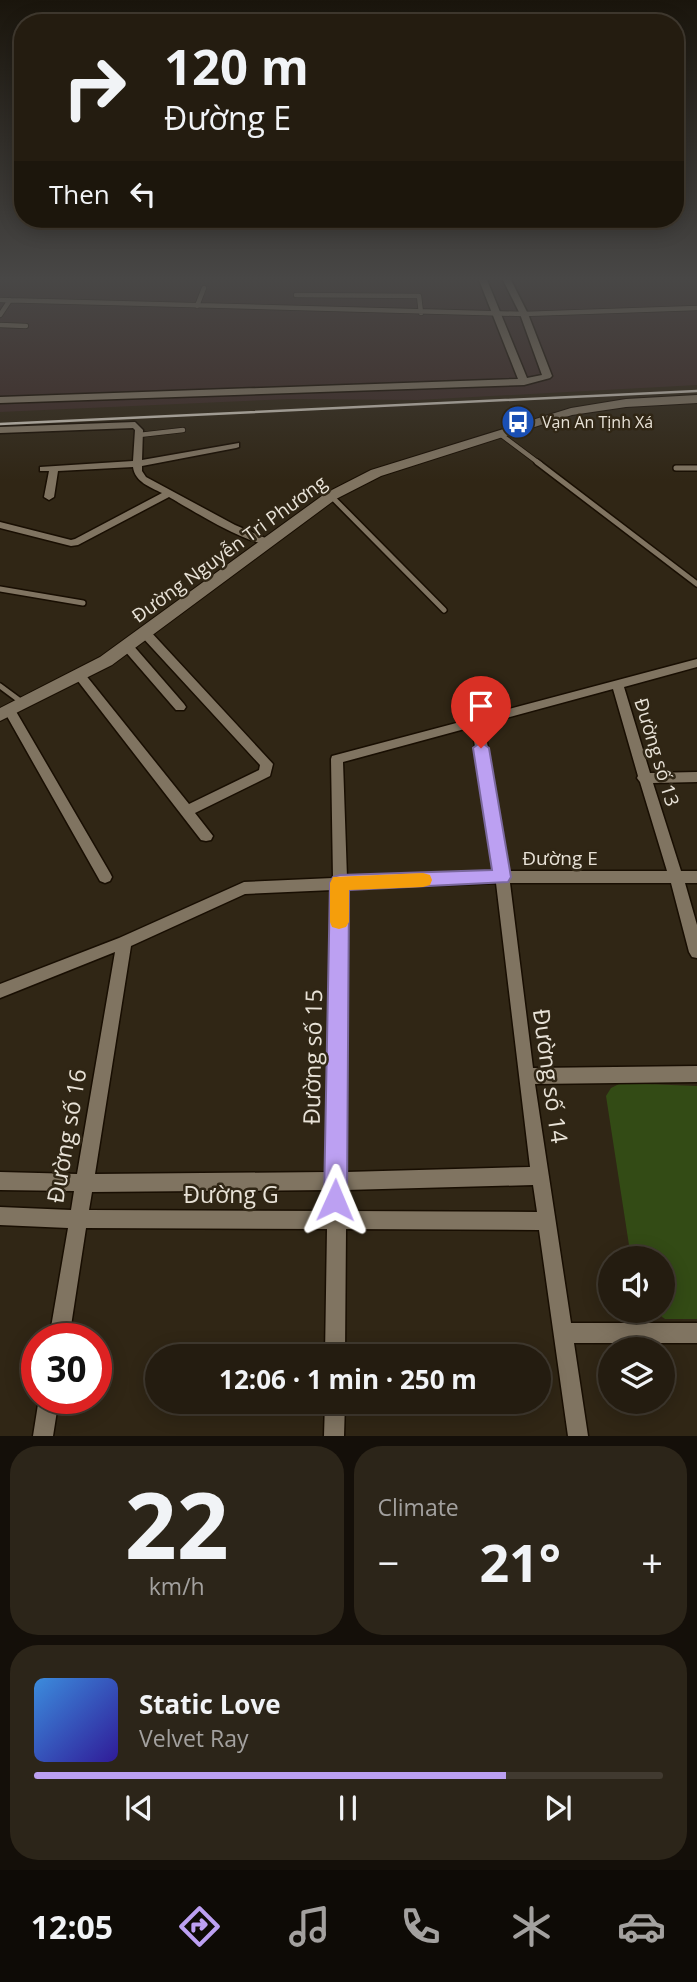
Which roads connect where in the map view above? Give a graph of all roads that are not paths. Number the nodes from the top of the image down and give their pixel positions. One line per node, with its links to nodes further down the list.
1 (511, 347): 3 (street)
2 (536, 347): 3 (street)
3 (524, 382): 5 (street)
4 (697, 399): 8 (main road, Đường Nguyễn Tri Phương)
5 (0, 400)
6 (0, 430): 9 (street)
7 (183, 430): 9 (lane)
8 (498, 433): 17 (main road, Đường Nguyễn Tri Phương); 21 (lane)
9 (139, 435): 11 (street)
10 (236, 445): 11 (street)
11 (136, 464): 12 (street); 16 (street)
12 (54, 468): 15 (street); 18 (street)
13 (676, 468): 14 (lane)
14 (697, 468)
15 (43, 469)
16 (168, 494): 19 (street); 20 (street)
17 (331, 496): 20 (main road, Đường Nguyễn Tri Phương); 24 (lane)
18 (49, 497)
19 (0, 525)
20 (266, 542): 25 (main road, Đường Nguyễn Tri Phương)
21 (697, 584)
22 (0, 589): 23 (lane)
23 (83, 603)
24 (444, 610)
25 (146, 634): 26 (main road, Đường Nguyễn Tri Phương); 36 (street)
26 (128, 647): 28 (main road, Đường Nguyễn Tri Phương); 31 (street)
27 (697, 663): 29 (street)
28 (80, 676): 32 (main road, Đường Nguyễn Tri Phương); 36 (street)
29 (617, 684): 33 (street); 35 (street, Đường số 13)
30 (0, 686): 32 (lane)
31 (180, 707)
32 (12, 710): 38 (street)
33 (477, 722): 39 (street, Đường số 14); 42 (street, Đường số 15)
34 (697, 777): 35 (street)
35 (643, 778): 40 (street, Đường số 13)
36 (187, 811): 37 (street)
37 (206, 836)
38 (105, 877)
39 (502, 877): 40 (street, Đường E); 42 (street, Đường E); 47 (street, Đường số 14)
40 (678, 877): 41 (street, Đường E); 44 (street, Đường số 13)
41 (697, 877)
42 (340, 883): 43 (street, Đường E); 50 (street, Đường số 15)
43 (124, 942): 45 (street, Đường E); 51 (street, Đường số 16)
44 (697, 952)
45 (0, 991)
46 (697, 1073): 47 (street)
47 (526, 1076): 48 (street, Đường số 14)
48 (541, 1176): 50 (street, Đường G); 55 (street, Đường số 14)
49 (0, 1181): 51 (street, Đường G)
50 (336, 1182): 51 (street, Đường G); 54 (street, Đường số 15)
51 (84, 1183): 53 (street, Đường số 16)
52 (0, 1216): 53 (street, Đường G)
53 (78, 1219): 54 (street, Đường G); 56 (street, Đường số 16)
54 (335, 1219): 55 (street, Đường G); 59 (street, Đường số 15)
55 (547, 1221): 58 (street, Đường số 14)
56 (62, 1323)
57 (697, 1333): 58 (street)
58 (564, 1334): 64 (street, Đường số 14)
59 (335, 1344)
60 (46, 1414): 62 (street)
61 (335, 1414): 63 (street)
62 (43, 1436)
63 (334, 1436)
64 (578, 1436)

